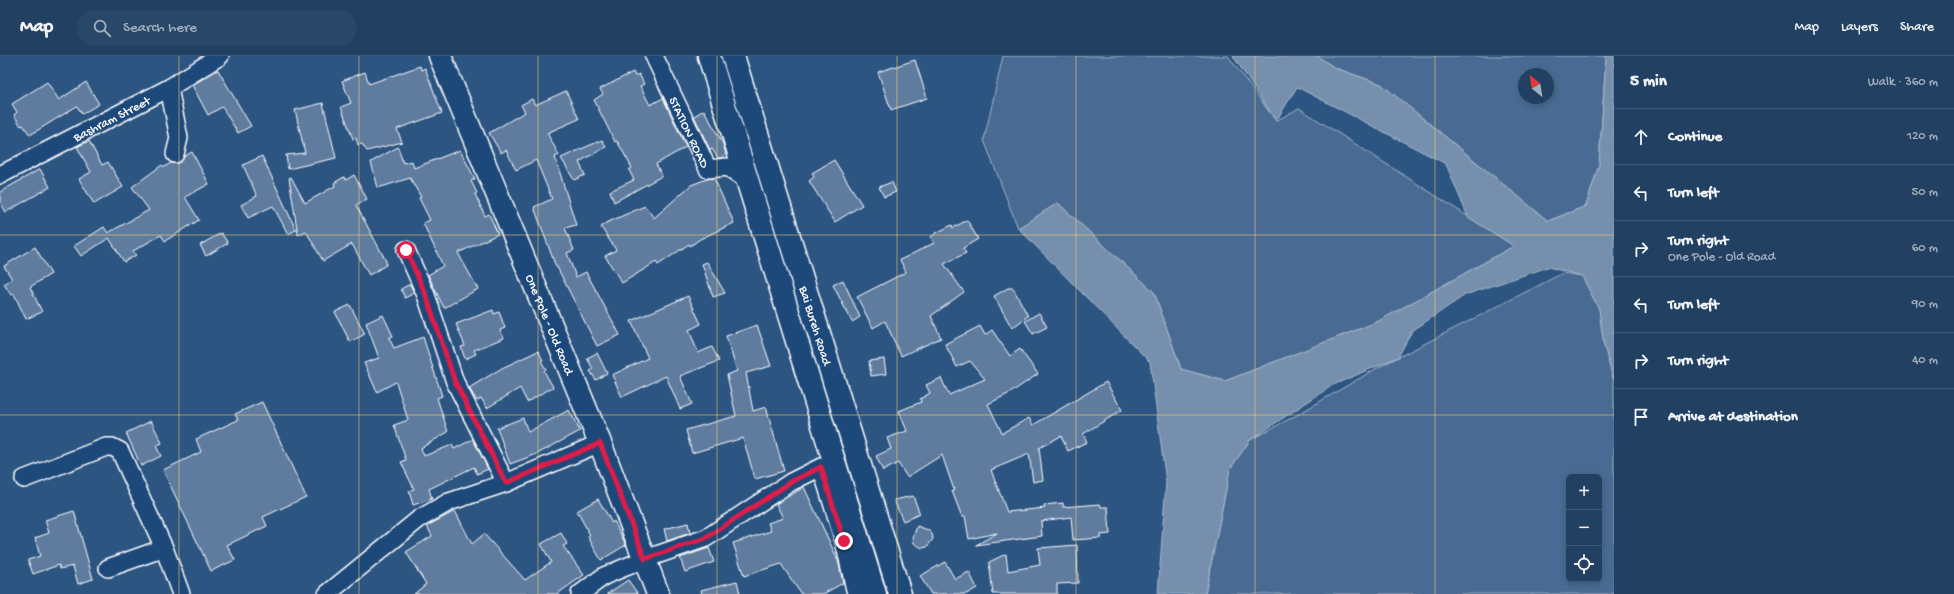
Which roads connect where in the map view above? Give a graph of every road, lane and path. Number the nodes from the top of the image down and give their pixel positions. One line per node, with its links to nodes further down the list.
1 (220, 56): 6 (street, Bashram Street)
2 (440, 56): 11 (main road, One Pole - Old Road)
3 (654, 56): 9 (street, STATION ROAD)
4 (709, 56): 9 (main road, Bai Bureh Road)
5 (733, 56): 23 (main road, Bai Bureh Road)
6 (169, 88): 7 (street); 8 (street, Bashram Street)
7 (175, 154)
8 (0, 175)
9 (748, 181): 22 (main road, Bai Bureh Road)
10 (406, 250): 13 (street)
11 (600, 443): 13 (street); 15 (main road, One Pole - Old Road)
12 (24, 479): 14 (street)
13 (506, 483): 18 (street)
14 (164, 548): 16 (street); 17 (street)
15 (645, 559): 19 (street); 20 (main road, One Pole - Old Road); 21 (street)
16 (108, 568)
17 (181, 594)
18 (327, 594)
19 (580, 594)
20 (658, 594)
21 (856, 594)
22 (875, 594)
23 (900, 594)

